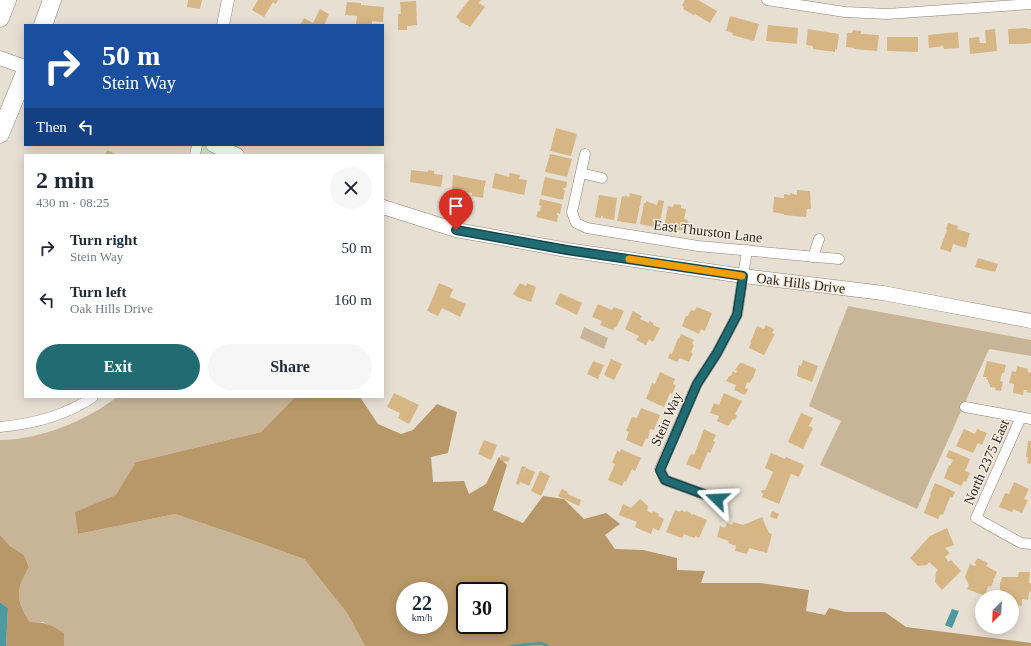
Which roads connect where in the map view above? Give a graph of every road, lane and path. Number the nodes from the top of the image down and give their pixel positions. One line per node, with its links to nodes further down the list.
1 (7, 0): 7 (highway)
2 (52, 0): 8 (highway)
3 (228, 0): 9 (street)
4 (767, 0): 5 (street)
5 (810, 4): 6 (street)
6 (1031, 4)
7 (0, 18)
8 (42, 24)
9 (223, 24)
10 (5, 59): 11 (main road)
11 (24, 67)
12 (24, 75): 13 (highway)
13 (0, 134)
14 (215, 146): 15 (main road)
15 (235, 154)
16 (585, 154): 17 (street)
17 (581, 173): 18 (street); 21 (street, East Thurston Lane)
18 (602, 178)
19 (384, 207): 24 (main road, Oak Hills Drive)
20 (819, 238): 22 (street)
21 (747, 250): 22 (street, East Thurston Lane); 24 (street, Stein Way)
22 (813, 257): 23 (street, East Thurston Lane)
23 (839, 259)
24 (743, 276): 25 (main road, Oak Hills Drive); 30 (street, Stein Way)
25 (1031, 321)
26 (91, 398): 29 (street)
27 (965, 407): 28 (street)
28 (1026, 418): 31 (street, North 2375 East)
29 (0, 427)
30 (717, 499)
31 (1031, 544)

